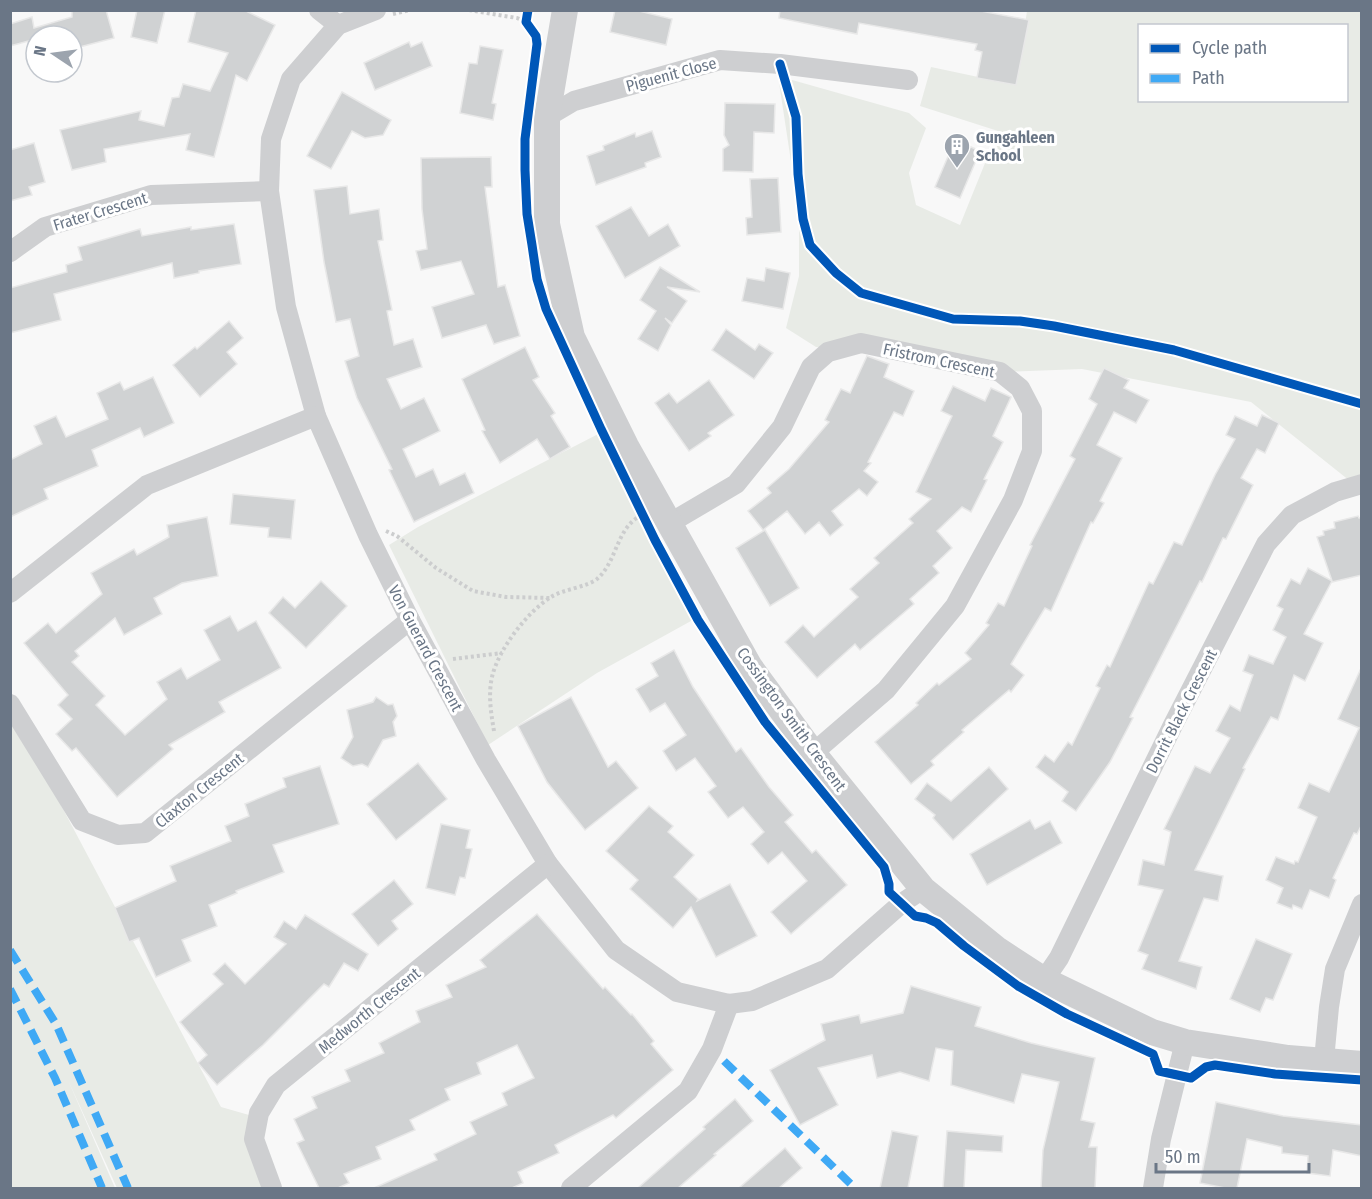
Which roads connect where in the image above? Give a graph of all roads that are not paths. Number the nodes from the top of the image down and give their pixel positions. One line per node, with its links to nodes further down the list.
1 (318, 10): 4 (street)
2 (561, 11): 6 (street, Cossington Smith Crescent)
3 (380, 13): 4 (street, Von Guerard Crescent)
4 (338, 25): 7 (street, Von Guerard Crescent)
5 (908, 81): 6 (street, Piguenit Close)
6 (547, 117): 11 (street, Cossington Smith Crescent)
7 (269, 191): 8 (street, Frater Crescent); 9 (street, Von Guerard Crescent)
8 (10, 252)
9 (316, 416): 12 (street); 13 (street, Von Guerard Crescent)
10 (1362, 484): 19 (street, Dorrit Black Crescent)
11 (654, 520): 15 (street, Cossington Smith Crescent); 15 (street, Fristrom Crescent)
12 (10, 593)
13 (410, 620): 14 (street, Claxton Crescent); 16 (street, Von Guerard Crescent)
14 (10, 704)
15 (813, 753): 17 (street, Cossington Smith Crescent)
16 (548, 864): 20 (street, Von Guerard Crescent); 24 (street, Medworth Crescent)
17 (923, 889): 19 (street, Cossington Smith Crescent); 20 (street, Von Guerard Crescent)
18 (1362, 904): 22 (street)
19 (1044, 980): 21 (street, Cossington Smith Crescent)
20 (729, 1005): 25 (street)
21 (1185, 1042): 22 (street, Cossington Smith Crescent); 26 (street)
22 (1324, 1060): 23 (street, Cossington Smith Crescent)
23 (1362, 1064)
24 (272, 1188)
25 (571, 1188)
26 (1153, 1188)

